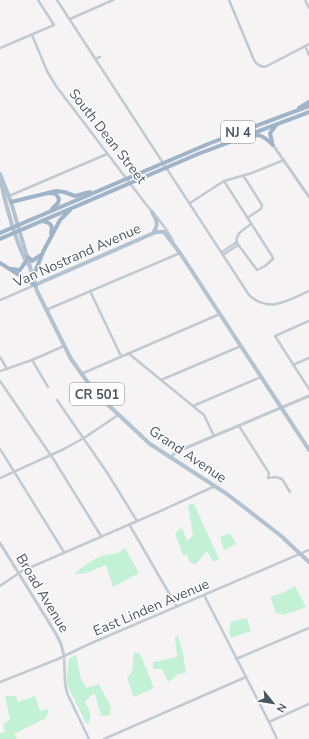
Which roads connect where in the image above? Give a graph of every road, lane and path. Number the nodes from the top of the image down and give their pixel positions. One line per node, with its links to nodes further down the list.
1 (38, 0): 8 (street)
2 (58, 0): 7 (street)
3 (113, 0): 7 (street)
4 (229, 0): 10 (street)
5 (305, 0): 6 (street)
6 (309, 8)
7 (70, 19): 14 (street)
8 (32, 35): 11 (street); 22 (street, South Dean Street)
9 (309, 44): 10 (street)
10 (305, 46): 12 (street)
11 (0, 48)
12 (309, 55)
13 (100, 57): 14 (street)
14 (96, 59): 32 (street)
15 (309, 102): 17 (highway)
16 (309, 106): 17 (highway, NJ 4)
17 (291, 112): 27 (highway, NJ 4)
18 (309, 112): 19 (highway, NJ 4)
19 (278, 123): 20 (highway, NJ 4); 21 (highway)
20 (228, 141): 21 (highway); 33 (highway, NJ 4)
21 (273, 145): 23 (street)
22 (107, 154): 30 (street); 35 (street, South Dean Street)
23 (284, 160): 25 (street); 29 (street)
24 (1, 175): 30 (main road, Grand Avenue)
25 (243, 175): 26 (street); 36 (street)
26 (224, 182): 32 (street); 36 (street)
27 (101, 190): 28 (highway); 34 (highway, NJ 4)
28 (48, 193): 31 (highway); 34 (highway)
29 (309, 197)
30 (5, 198): 31 (main road, Grand Avenue); 49 (main road, Grand Avenue)
31 (11, 202): 49 (main road, Grand Avenue)
32 (190, 203): 48 (street)
33 (75, 206): 37 (highway, NJ 4); 43 (highway)
34 (50, 211): 40 (highway, NJ 4)
35 (152, 212): 41 (main road); 45 (street, South Dean Street)
36 (247, 218): 38 (street)
37 (41, 221): 42 (highway, NJ 4); 43 (highway)
38 (251, 224): 44 (street); 44 (street)
39 (164, 232): 41 (main road, Van Nostrand Avenue); 45 (main road, South Dean Street)
40 (0, 233)
41 (152, 234): 53 (main road, Van Nostrand Avenue)
42 (0, 238)
43 (49, 239): 46 (highway)
44 (238, 244): 48 (street)
45 (175, 246): 47 (main road, South Dean Street)
46 (44, 252): 49 (highway); 52 (highway)
47 (180, 253): 54 (street); 58 (main road, South Dean Street)
48 (223, 253): 55 (street)
49 (27, 261): 51 (highway); 52 (main road, Grand Avenue)
50 (0, 264): 51 (highway)
51 (10, 269): 53 (highway)
52 (33, 277): 53 (main road, Grand Avenue)
53 (35, 285): 56 (street, Van Nostrand Avenue); 57 (main road, Grand Avenue / CR 501)
54 (90, 291): 57 (street); 63 (street)
55 (309, 291)
56 (0, 300)
57 (46, 310): 60 (main road, Grand Avenue / CR 501)
58 (220, 314): 61 (main road, South Dean Street); 62 (street)
59 (309, 321): 67 (street)
60 (64, 346): 66 (street); 70 (main road, Grand Avenue / CR 501)
61 (240, 346): 71 (main road, South Dean Street); 72 (street)
62 (128, 353): 63 (street); 72 (street)
63 (121, 356): 70 (street)
64 (0, 357): 68 (street)
65 (309, 358): 67 (street)
66 (32, 360): 68 (street); 74 (street)
67 (293, 365): 75 (street)
68 (7, 368): 69 (street)
69 (0, 371)
70 (81, 374): 80 (main road, Grand Avenue / CR 501)
71 (261, 377): 78 (street); 79 (main road, South Dean Street)
72 (161, 380): 78 (street)
73 (0, 381): 86 (street)
74 (48, 387)
75 (309, 389)
76 (308, 396): 79 (street)
77 (57, 400): 83 (street)
78 (193, 406): 82 (street)
79 (282, 408): 81 (street); 85 (main road, South Dean Street)
80 (118, 415): 83 (street); 87 (main road, Grand Avenue / CR 501)
81 (239, 426): 82 (street); 91 (street)
82 (214, 436): 87 (street)
83 (84, 438): 86 (street); 92 (street)
84 (0, 449): 88 (street)
85 (309, 450)
86 (50, 455): 88 (street); 94 (street)
87 (170, 458): 90 (main road, Grand Avenue / CR 501)
88 (15, 472): 89 (street); 97 (street)
89 (0, 478)
90 (215, 486): 92 (street); 98 (main road, Grand Avenue / CR 501)
91 (290, 492)
92 (137, 521): 93 (street)
93 (129, 524): 94 (street); 103 (street)
94 (101, 536): 97 (street)
95 (0, 543): 100 (street, Broad Avenue)
96 (309, 550): 98 (street, East Linden Avenue)
97 (64, 552): 100 (street)
98 (301, 554): 99 (main road, Grand Avenue / CR 501); 102 (street, East Linden Avenue)
99 (309, 562)
100 (18, 573): 101 (street); 105 (street, Broad Avenue)
101 (0, 586)
102 (204, 595): 103 (street, East Linden Avenue); 106 (street)
103 (177, 607): 105 (street, East Linden Avenue)
104 (309, 628): 106 (street)
105 (64, 656): 108 (street, East Linden Avenue); 111 (street)
106 (236, 659): 107 (street)
107 (246, 677): 110 (street); 112 (street)
108 (0, 682)
109 (309, 704): 110 (street)
110 (269, 722): 113 (street)
111 (89, 739)
112 (104, 739)
113 (276, 739)

